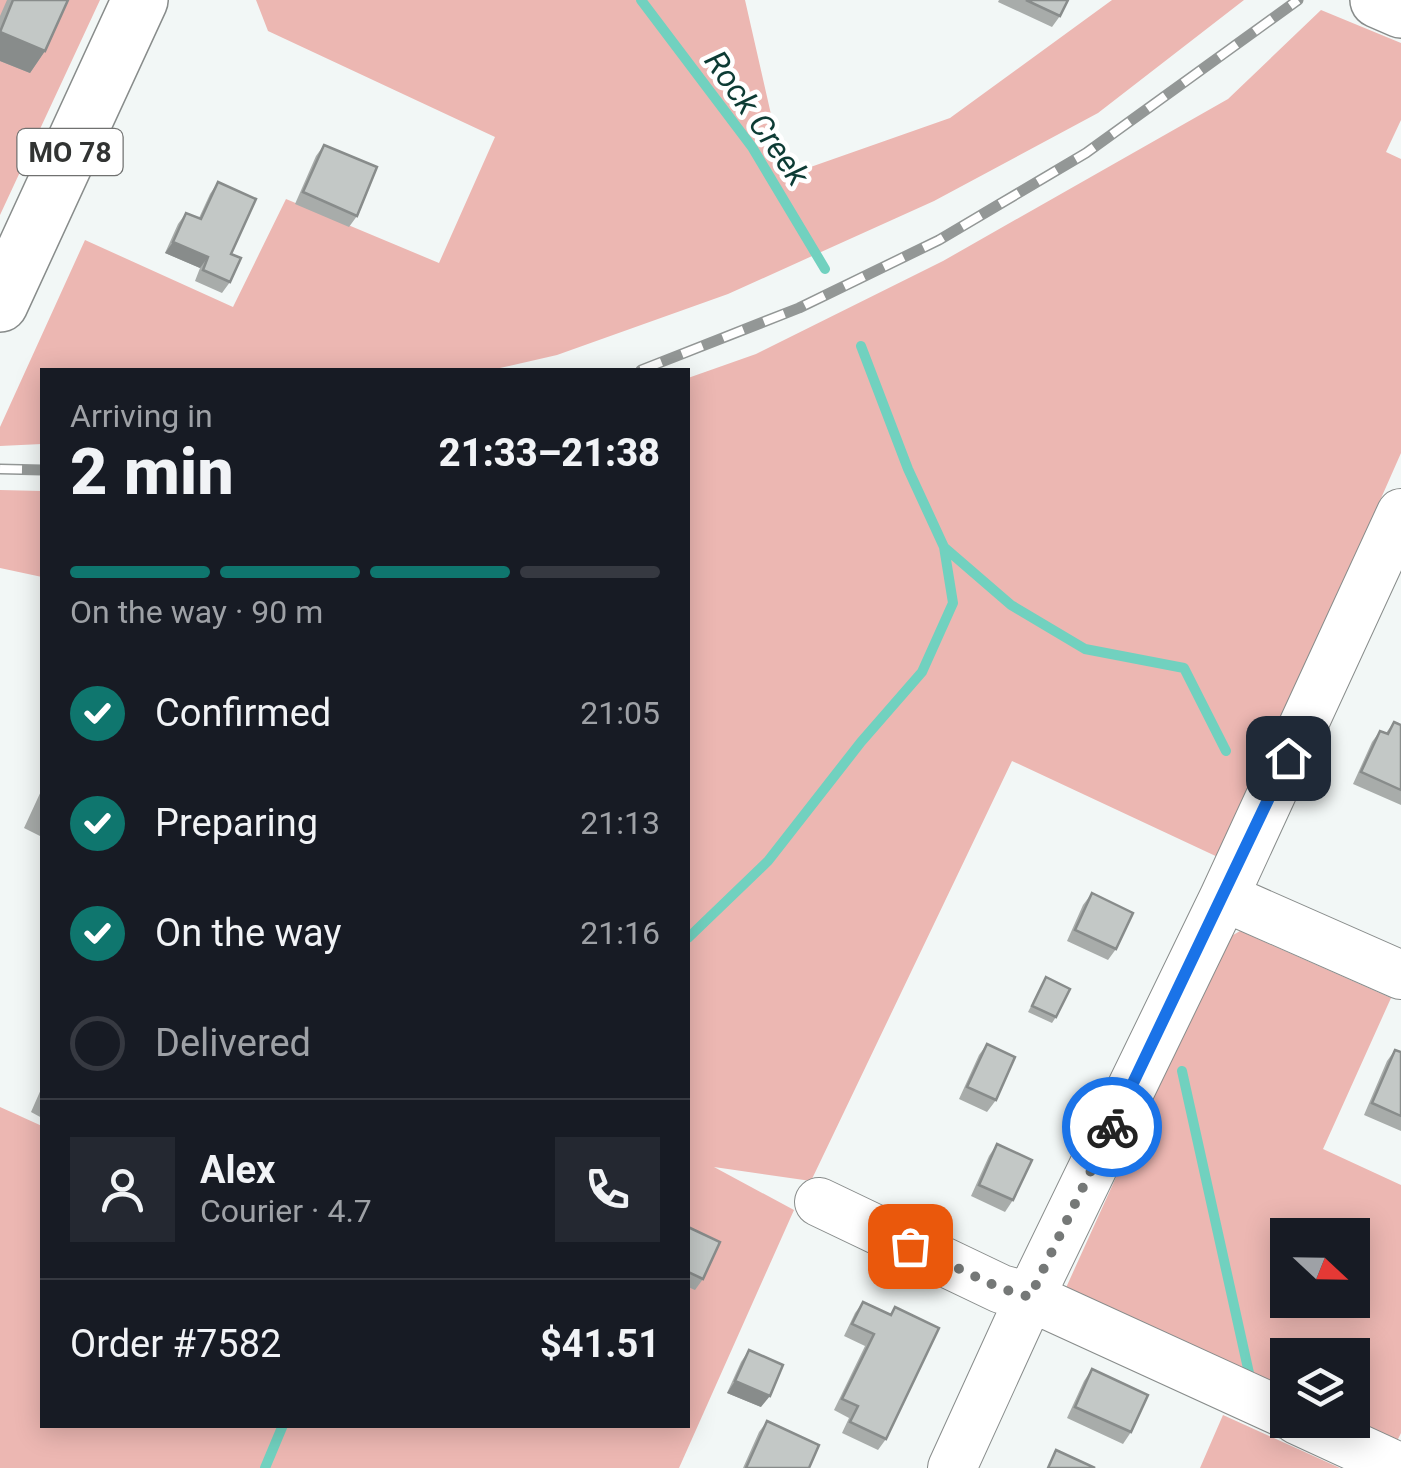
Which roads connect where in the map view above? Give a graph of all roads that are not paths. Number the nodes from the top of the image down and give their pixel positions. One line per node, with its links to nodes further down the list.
1 (140, 0): 4 (main road, MO 78)
2 (1378, 0): 3 (main road)
3 (1401, 10)
4 (0, 304)
5 (1401, 514): 6 (street)
6 (1224, 897): 7 (street); 9 (street)
7 (1401, 975)
8 (819, 1202): 9 (street)
9 (1030, 1297): 10 (street); 12 (street)
10 (1270, 1408)
11 (1336, 1438): 13 (street)
12 (952, 1468)
13 (1401, 1468)

